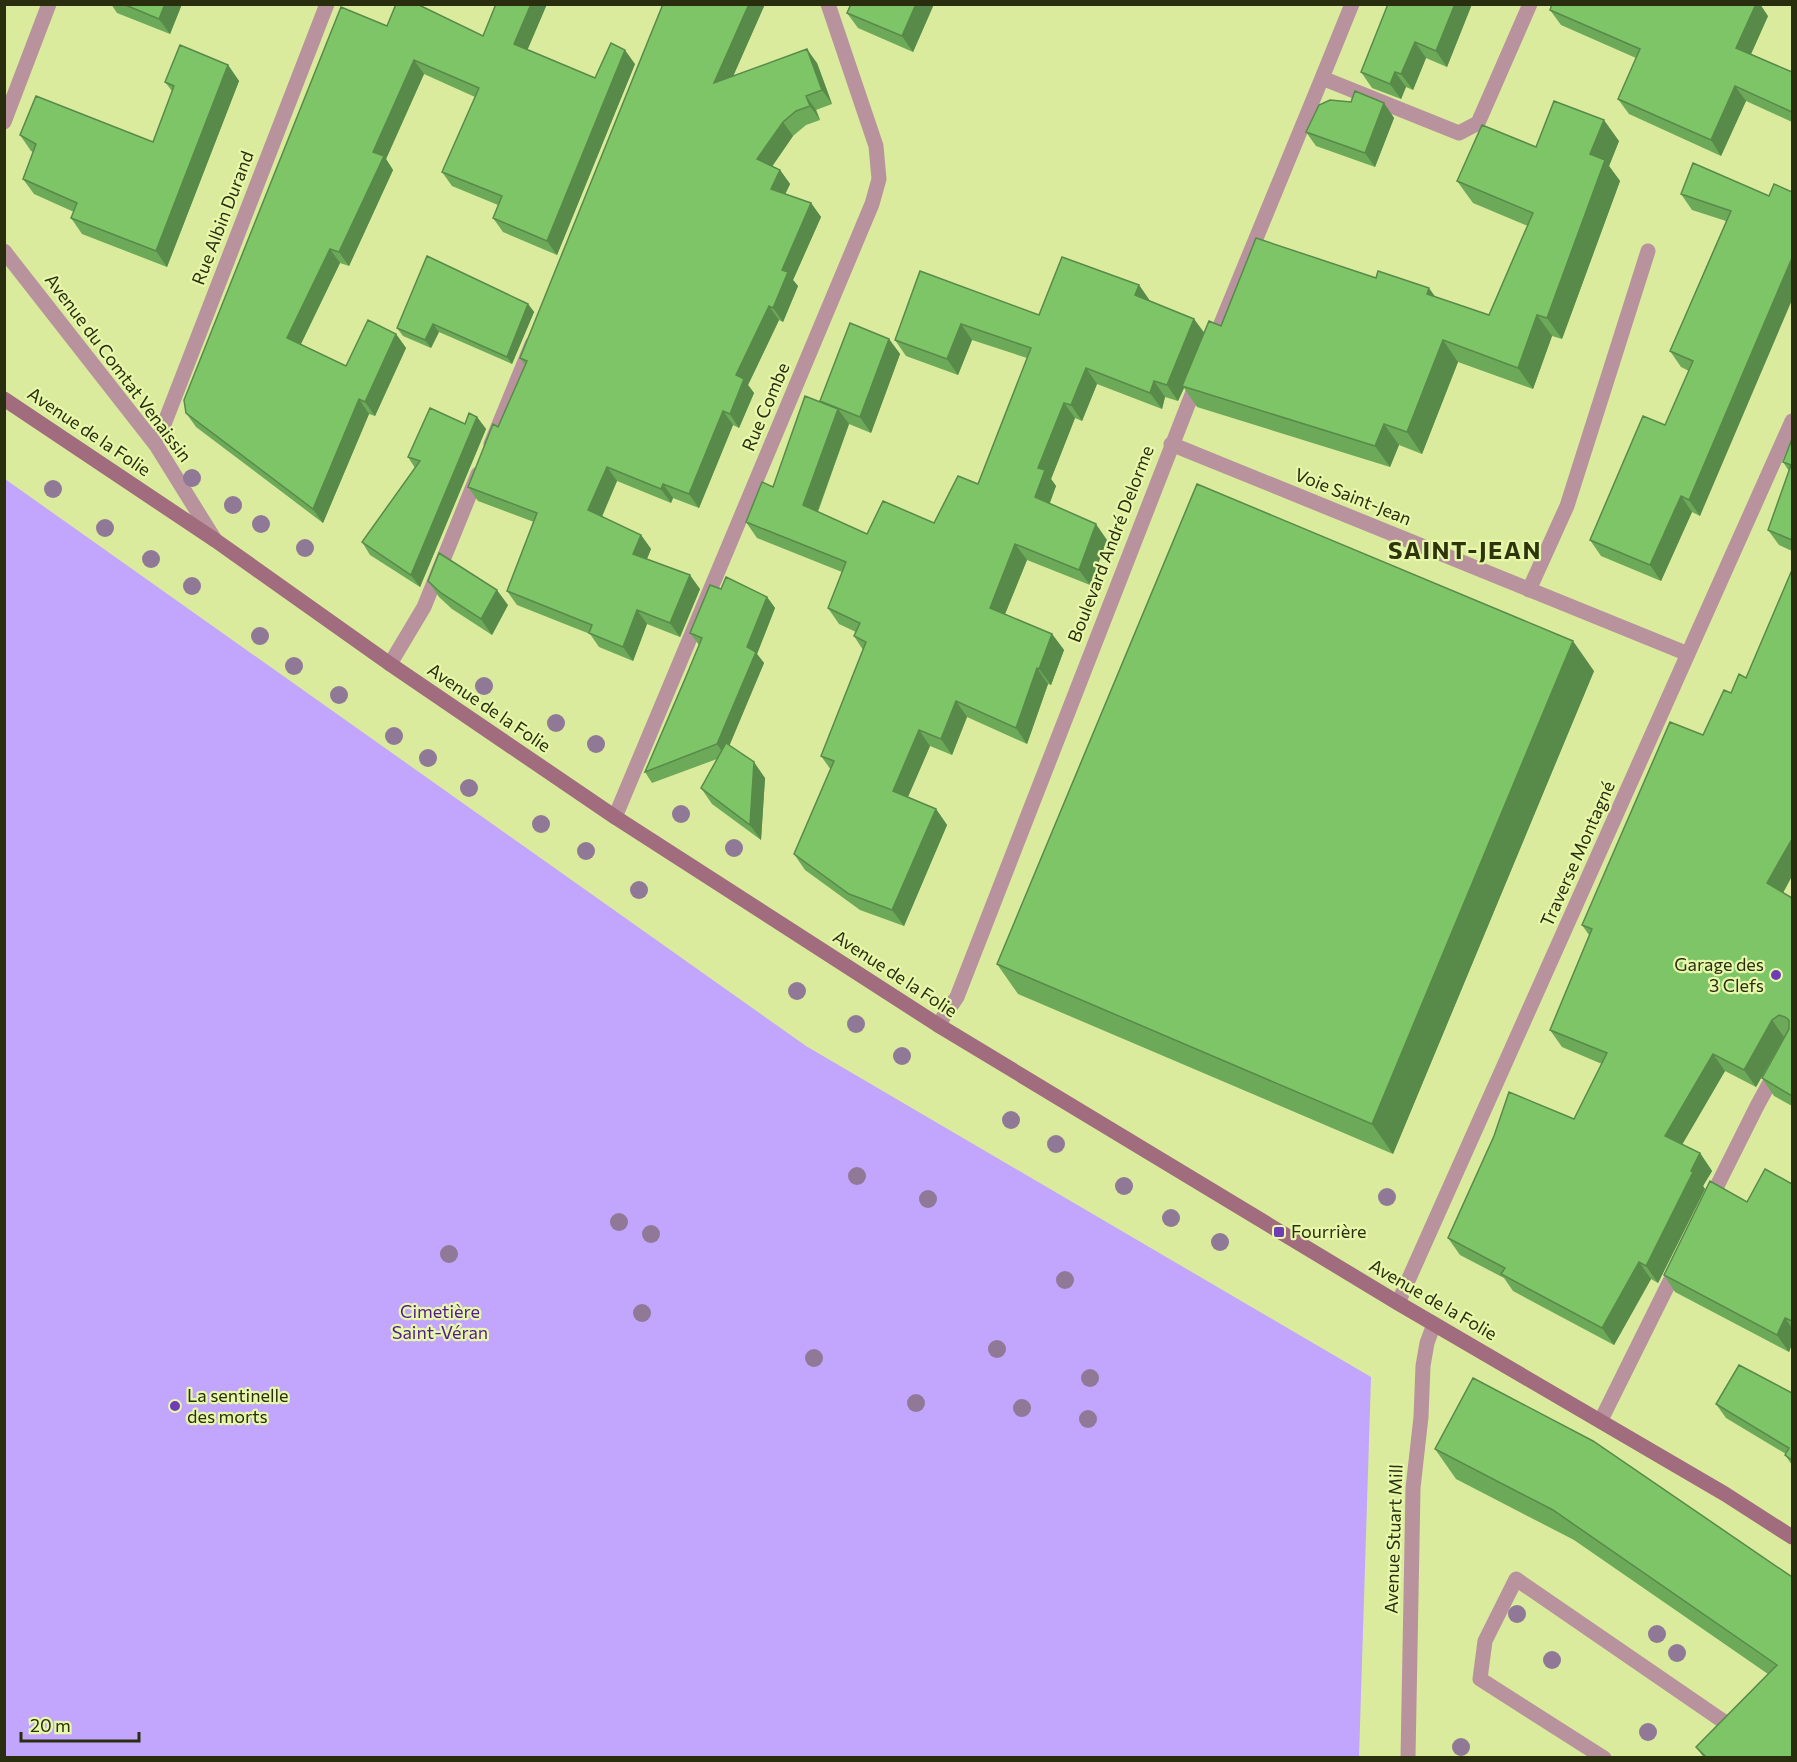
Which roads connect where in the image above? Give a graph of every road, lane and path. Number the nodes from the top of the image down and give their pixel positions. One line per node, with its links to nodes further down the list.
1 (49, 4): 7 (street)
2 (327, 4): 14 (street, Rue Albin Durand)
3 (828, 4): 19 (street, Rue Combe)
4 (1352, 4): 6 (street, Boulevard André Delorme)
5 (1530, 4): 6 (street)
6 (1322, 78): 13 (street, Boulevard André Delorme)
7 (4, 122)
8 (4, 251): 14 (street, Avenue du Comtat Venaissin)
9 (1648, 251): 16 (street)
10 (536, 333): 18 (street)
11 (4, 399): 15 (main road, Avenue de la Folie)
12 (1792, 421): 17 (street, Traverse Montagné)
13 (1171, 444): 16 (street, Voie Saint-Jean); 20 (street, Boulevard André Delorme)
14 (156, 445): 15 (street, Avenue du Comtat Venaissin)
15 (215, 540): 18 (main road, Avenue de la Folie)
16 (1528, 590): 17 (street, Voie Saint-Jean)
17 (1688, 654): 24 (street, Traverse Montagné)
18 (390, 664): 19 (main road, Avenue de la Folie)
19 (615, 818): 20 (main road, Avenue de la Folie)
20 (938, 1025): 24 (main road, Avenue de la Folie)
21 (1792, 1042): 22 (street)
22 (1700, 1220)
23 (1685, 1252): 26 (street)
24 (1398, 1303): 25 (main road, Avenue de la Folie)
25 (1434, 1324): 26 (main road, Avenue de la Folie); 28 (street, Avenue Stuart Mill)
26 (1601, 1420): 27 (main road, Avenue de la Folie)
27 (1792, 1537)
28 (1408, 1758)
29 (1604, 1758): 30 (street)
30 (1714, 1758)

